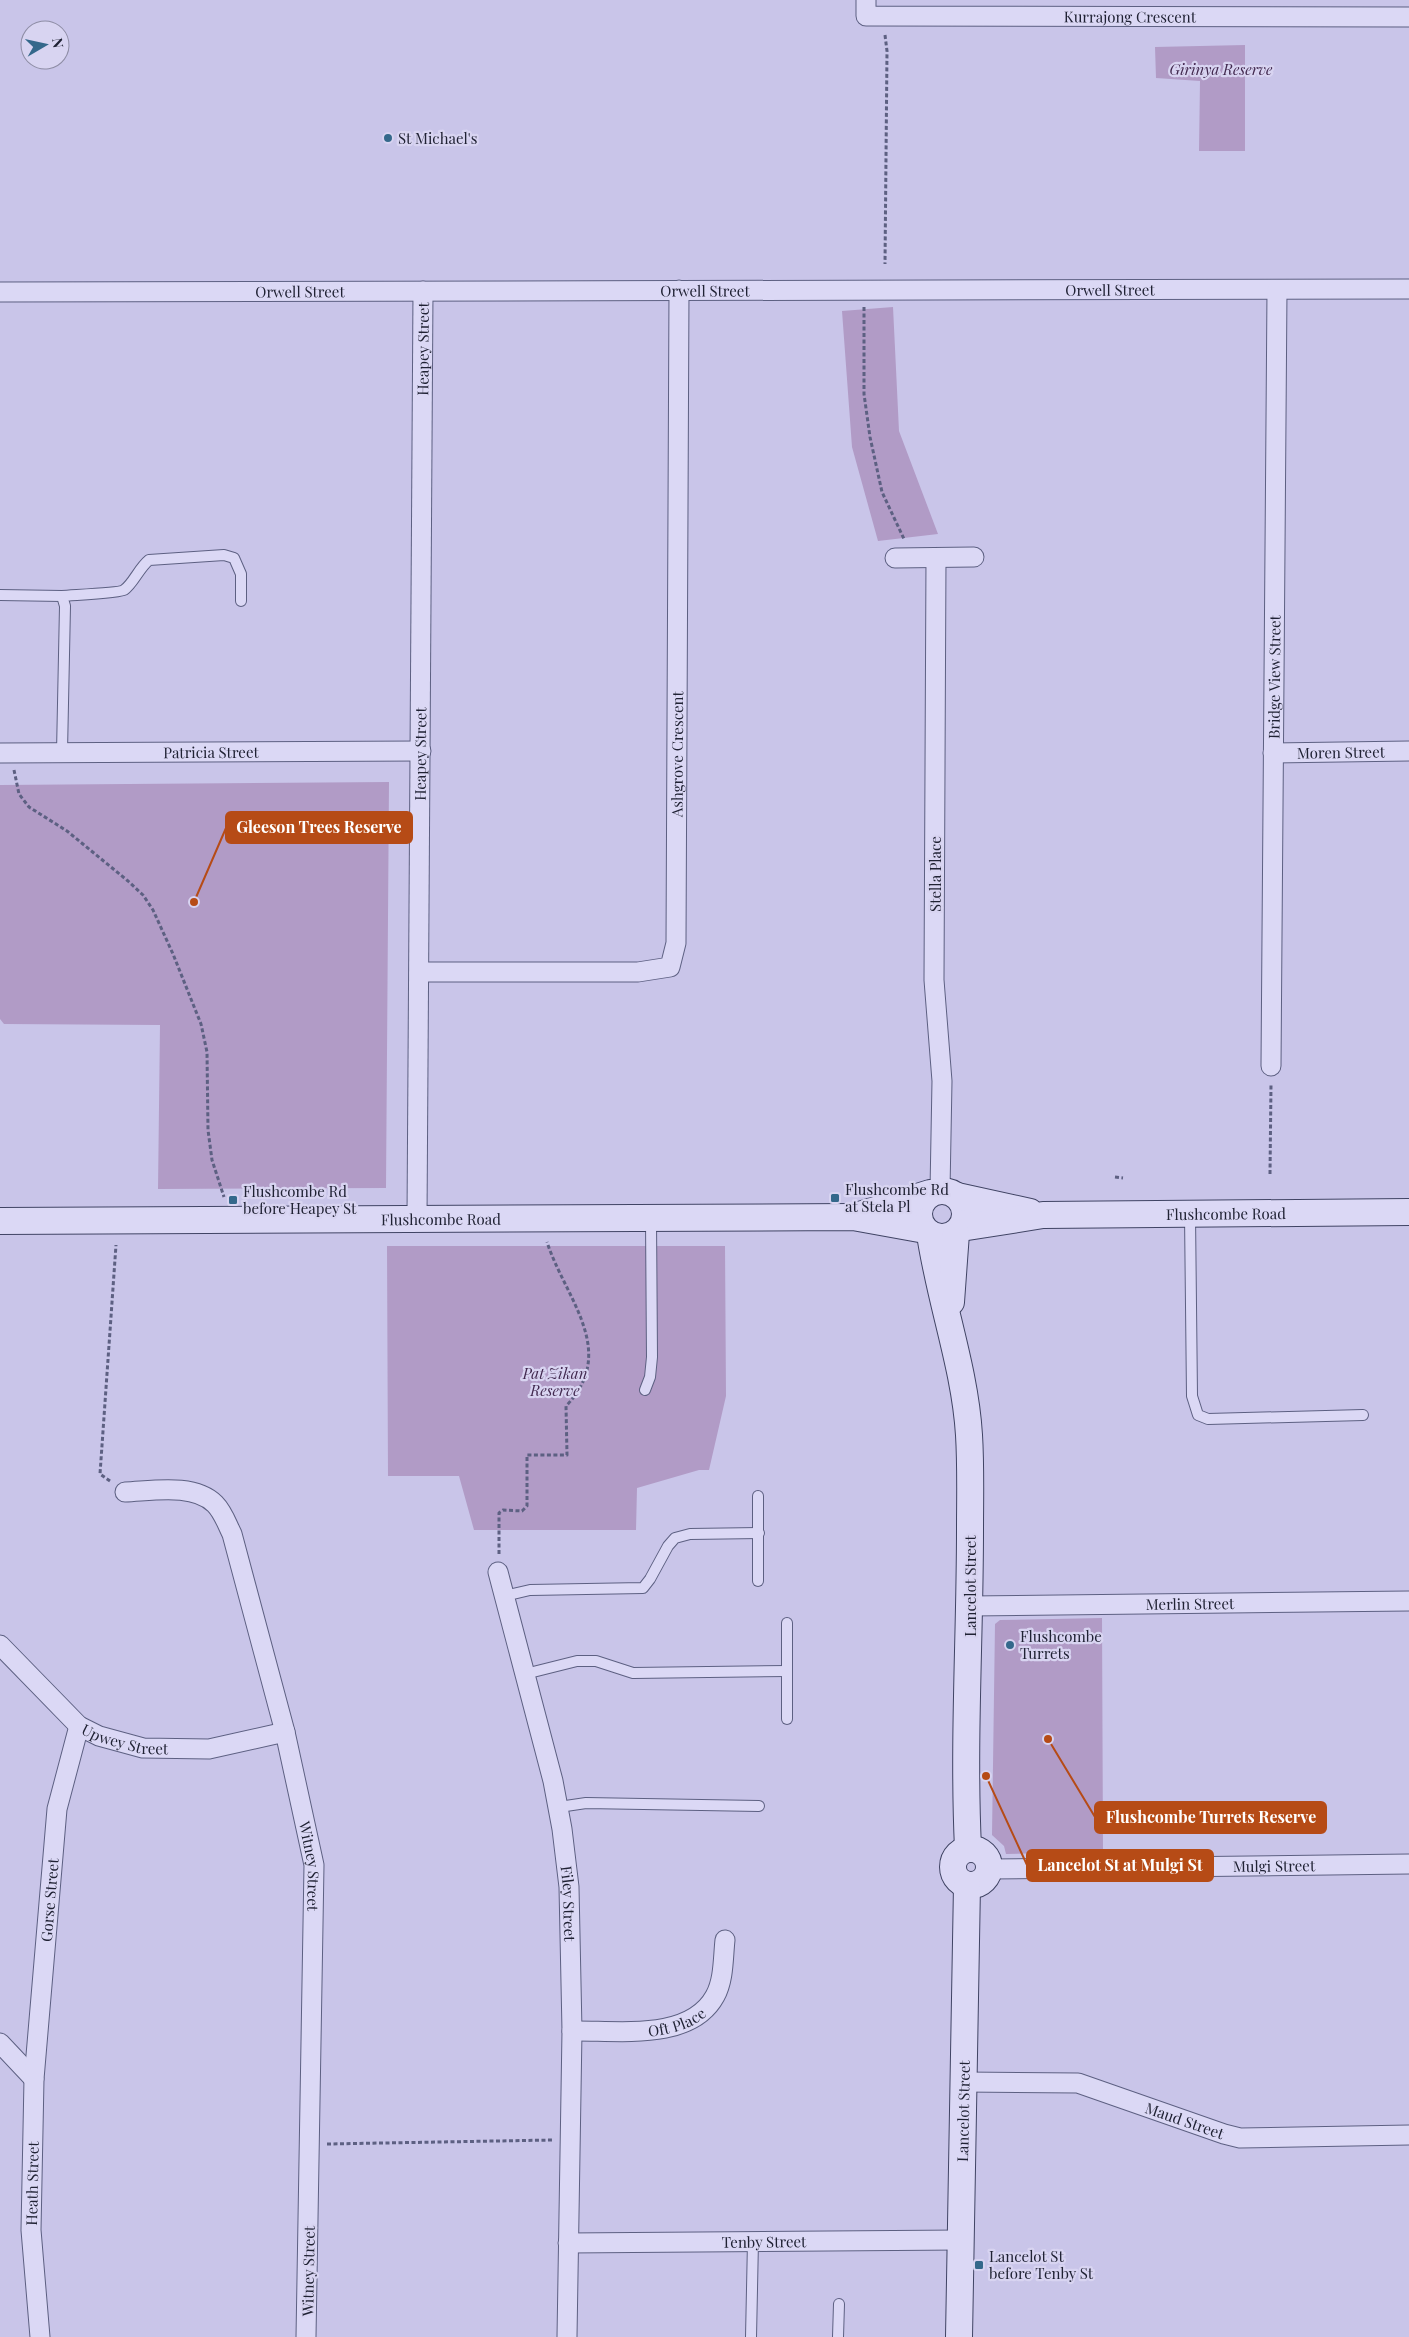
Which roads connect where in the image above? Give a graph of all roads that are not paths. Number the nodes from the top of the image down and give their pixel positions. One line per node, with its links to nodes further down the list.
1 (866, 0): 2 (street, Kurrajong Crescent)
2 (1409, 16)
3 (1409, 289): 5 (street, Orwell Street)
4 (678, 290): 5 (street, Orwell Street); 6 (street, Orwell Street); 19 (street, Ashgrove Crescent)
5 (1277, 290): 18 (street, Bridge View Street)
6 (423, 291): 7 (street, Orwell Street); 14 (street, Heapey Street)
7 (0, 292)
8 (974, 557): 10 (street)
9 (903, 558): 10 (street)
10 (936, 558): 21 (street, Stella Place)
11 (0, 595): 12 (lane)
12 (62, 596): 13 (lane); 16 (lane)
13 (242, 601)
14 (422, 751): 16 (street, Patricia Street); 19 (street, Heapey Street)
15 (5, 752): 16 (street, Patricia Street)
16 (62, 752)
17 (1409, 752): 18 (street, Moren Street)
18 (1273, 753): 20 (street, Bridge View Street)
19 (420, 972): 27 (street, Heapey Street)
20 (1271, 1066)
21 (942, 1193): 24 (street, Flushcombe Road); 26 (street, Flushcombe Road); 29 (street); 29 (street)
22 (1409, 1212): 23 (street, Flushcombe Road)
23 (1190, 1214): 24 (street, Flushcombe Road); 31 (lane)
24 (1043, 1215): 29 (street, Flushcombe Road)
25 (651, 1217): 26 (street, Flushcombe Road); 27 (street, Flushcombe Road); 30 (lane)
26 (853, 1217): 29 (street, Flushcombe Road)
27 (417, 1218): 28 (street, Flushcombe Road)
28 (0, 1221)
29 (943, 1232): 39 (street, Lancelot Street)
30 (645, 1390)
31 (1363, 1415)
32 (125, 1492): 46 (street, Witney Street)
33 (758, 1496): 34 (lane)
34 (759, 1533): 36 (lane); 37 (lane)
35 (498, 1572): 37 (street, Filey Street)
36 (758, 1581)
37 (504, 1596): 43 (street, Filey Street)
38 (1409, 1601): 39 (street, Merlin Street)
39 (970, 1606): 49 (street, Lancelot Street)
40 (787, 1623): 42 (lane)
41 (0, 1645): 45 (street, Upwey Street)
42 (787, 1671): 43 (lane); 44 (lane)
43 (525, 1674): 48 (street, Filey Street)
44 (787, 1719)
45 (79, 1726): 46 (street, Upwey Street); 56 (street, Gorse Street)
46 (284, 1732): 64 (street, Witney Street)
47 (759, 1806): 48 (lane)
48 (559, 1807): 54 (street, Filey Street)
49 (968, 1848): 51 (street); 52 (street)
50 (1409, 1864): 51 (street, Mulgi Street)
51 (989, 1869): 52 (street)
52 (968, 1885): 57 (street, Lancelot Street)
53 (725, 1940): 54 (street, Oft Place)
54 (572, 2030): 61 (street, Filey Street)
55 (0, 2044): 56 (street)
56 (34, 2079): 63 (street, Heath Street)
57 (963, 2082): 58 (street, Maud Street); 59 (street, Lancelot Street)
58 (1409, 2135)
59 (960, 2240): 60 (street, Tenby Street); 68 (street, Lancelot Street)
60 (753, 2242): 61 (street, Tenby Street); 66 (lane)
61 (568, 2243): 65 (street, Filey Street)
62 (839, 2304): 67 (lane)
63 (40, 2337)
64 (306, 2337)
65 (567, 2337)
66 (751, 2337)
67 (838, 2337)
68 (959, 2337)

